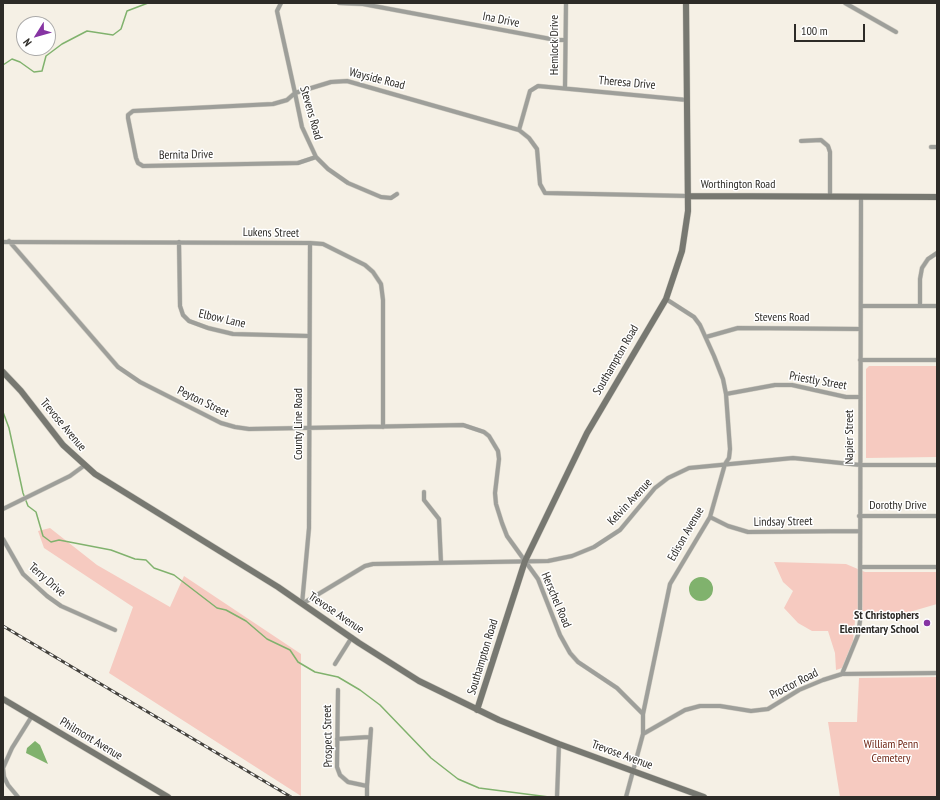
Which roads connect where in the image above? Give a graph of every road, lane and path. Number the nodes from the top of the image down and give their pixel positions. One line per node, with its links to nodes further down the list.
1 (339, 3): 7 (street, Ina Drive)
2 (566, 3): 7 (street, Hemlock Drive)
3 (686, 3): 10 (street, Southampton Road)
4 (845, 3): 6 (street)
5 (280, 4): 9 (street, Stevens Road)
6 (896, 32)
7 (565, 40): 8 (street, Hemlock Drive)
8 (565, 88): 10 (street, Theresa Drive); 12 (street)
9 (295, 94): 11 (street, Wayside Road); 12 (street, Wayside Road); 16 (street, Stevens Road)
10 (687, 100): 18 (street, Southampton Road)
11 (159, 110): 16 (street, Bernita Drive)
12 (518, 130): 18 (street, Worthington Road)
13 (801, 141): 19 (street)
14 (931, 147): 15 (street)
15 (937, 147)
16 (316, 157): 17 (street, Stevens Road)
17 (397, 194)
18 (688, 196): 19 (street, Worthington Road); 27 (street, Southampton Road)
19 (830, 197): 20 (street, Worthington Road)
20 (862, 197): 21 (street, Worthington Road); 28 (street, Napier Street)
21 (937, 197)
22 (9, 241): 23 (street, Lukens Street); 24 (street, Lukens Street); 40 (street, Peyton Street)
23 (3, 242)
24 (179, 242): 25 (street, Lukens Street); 32 (street, Elbow Lane)
25 (310, 243): 32 (street, County Line Road); 39 (street, Lukens Street)
26 (937, 254): 29 (street)
27 (666, 299): 33 (street, Edison Avenue); 53 (street, Southampton Road)
28 (861, 306): 29 (street); 31 (street, Napier Street)
29 (920, 306): 30 (street)
30 (937, 306)
31 (860, 329): 33 (street, Stevens Road); 34 (street, Napier Street)
32 (309, 336): 40 (street, County Line Road)
33 (706, 337): 37 (street, Edison Avenue)
34 (860, 360): 35 (street); 38 (street, Napier Street)
35 (937, 360)
36 (3, 372): 43 (street, Trevose Avenue)
37 (726, 394): 38 (street, Priestly Street); 42 (street, Edison Avenue)
38 (860, 397): 44 (street, Napier Street)
39 (383, 427): 40 (street, Peyton Street); 41 (street, Peyton Street)
40 (309, 428): 57 (street, County Line Road)
41 (495, 444): 53 (street, Herschel Road)
42 (725, 464): 44 (street, Kelvin Avenue); 48 (street, Edison Avenue); 53 (street, Kelvin Avenue)
43 (85, 465): 47 (street); 57 (street, Trevose Avenue)
44 (860, 465): 45 (street, Kelvin Avenue); 49 (street, Napier Street)
45 (937, 465)
46 (424, 492): 54 (street)
47 (3, 509)
48 (710, 516): 51 (street, Lindsay Street); 66 (street, Edison Avenue)
49 (860, 516): 50 (street, Dorothy Drive); 51 (street, Napier Street)
50 (937, 516)
51 (859, 531): 55 (street, Napier Street)
52 (3, 539): 58 (street, Terry Drive)
53 (525, 561): 54 (street, Kelvin Avenue); 65 (street, Southampton Road); 66 (street, Herschel Road)
54 (441, 563): 57 (street, Kelvin Avenue)
55 (860, 567): 56 (street); 62 (street, Napier Street)
56 (937, 567)
57 (302, 604): 59 (street, Trevose Avenue)
58 (115, 630)
59 (352, 637): 60 (street); 65 (street, Trevose Avenue)
60 (335, 664)
61 (937, 673): 62 (street, Proctor Road)
62 (842, 674): 69 (street, Proctor Road)
63 (338, 690): 71 (street, Prospect Street)
64 (3, 699): 67 (street, Philmont Avenue)
65 (477, 710): 72 (street, Trevose Avenue)
66 (643, 714): 69 (street, Edison Avenue)
67 (32, 716): 76 (street); 77 (street, Philmont Avenue)
68 (371, 728): 70 (street)
69 (643, 734): 73 (street, Edison Avenue)
70 (369, 737): 71 (street); 74 (street)
71 (337, 739): 74 (street, Prospect Street)
72 (559, 744): 73 (street, Trevose Avenue); 75 (street)
73 (633, 770): 79 (street, Edison Avenue); 80 (street, Trevose Avenue)
74 (367, 786): 78 (street)
75 (557, 795)
76 (18, 797)
77 (168, 797)
78 (367, 797)
79 (626, 797)
80 (704, 797)

